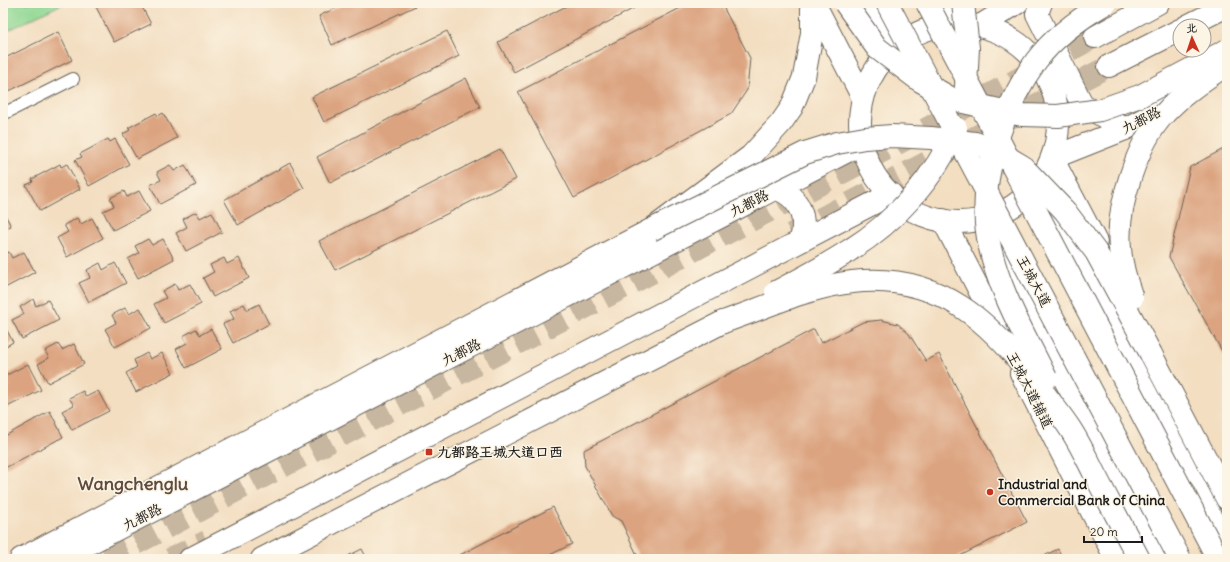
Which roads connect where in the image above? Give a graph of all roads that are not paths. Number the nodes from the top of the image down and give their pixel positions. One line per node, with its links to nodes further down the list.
1 (813, 3): 25 (main road); 35 (main road, bridge)
2 (845, 3): 19 (main road, bridge)
3 (864, 3): 20 (main road)
4 (887, 3): 50 (main road, 王城大道, bridge)
5 (927, 3): 51 (main road, bridge)
6 (942, 3): 15 (main road)
7 (963, 3): 37 (main road, bridge)
8 (968, 3): 16 (main road)
9 (1017, 3): 16 (main road)
10 (1041, 3): 27 (main road)
11 (1106, 3): 39 (main road, bridge)
12 (1158, 3): 18 (main road)
13 (1227, 6): 14 (main road)
14 (1203, 18)
15 (953, 24): 16 (main road); 20 (main road)
16 (980, 26): 29 (main road)
17 (1172, 34): 22 (main road)
18 (1095, 37)
19 (1227, 50)
20 (890, 52): 25 (main road)
21 (1227, 64): 38 (main road, bridge)
22 (1109, 66)
23 (1227, 76): 27 (main road, 九都路)
24 (73, 79): 26 (lane)
25 (863, 98): 28 (main road)
26 (3, 114)
27 (1125, 129): 29 (main road, 九都路)
28 (863, 143): 31 (main road, 九都路); 32 (main road)
29 (1052, 158): 30 (main road); 40 (main road)
30 (1037, 184): 33 (main road); 42 (main road)
31 (777, 188): 36 (main road); 44 (main road, 九都路)
32 (891, 194): 34 (main road); 36 (main road)
33 (980, 219): 34 (main road); 49 (main road, 王城大道)
34 (944, 220): 47 (main road, 王城大道辅道)
35 (651, 230): 38 (main road, bridge); 43 (main road)
36 (801, 240): 45 (main road)
37 (723, 322): 39 (main road, bridge); 46 (main road)
38 (1151, 354): 41 (main road)
39 (1072, 431): 48 (main road, bridge)
40 (1227, 489)
41 (1227, 499)
42 (1227, 548)
43 (21, 559)
44 (60, 559)
45 (190, 559)
46 (262, 559)
47 (1116, 559)
48 (1138, 559)
49 (1160, 559)
50 (1180, 559)
51 (1218, 559)

